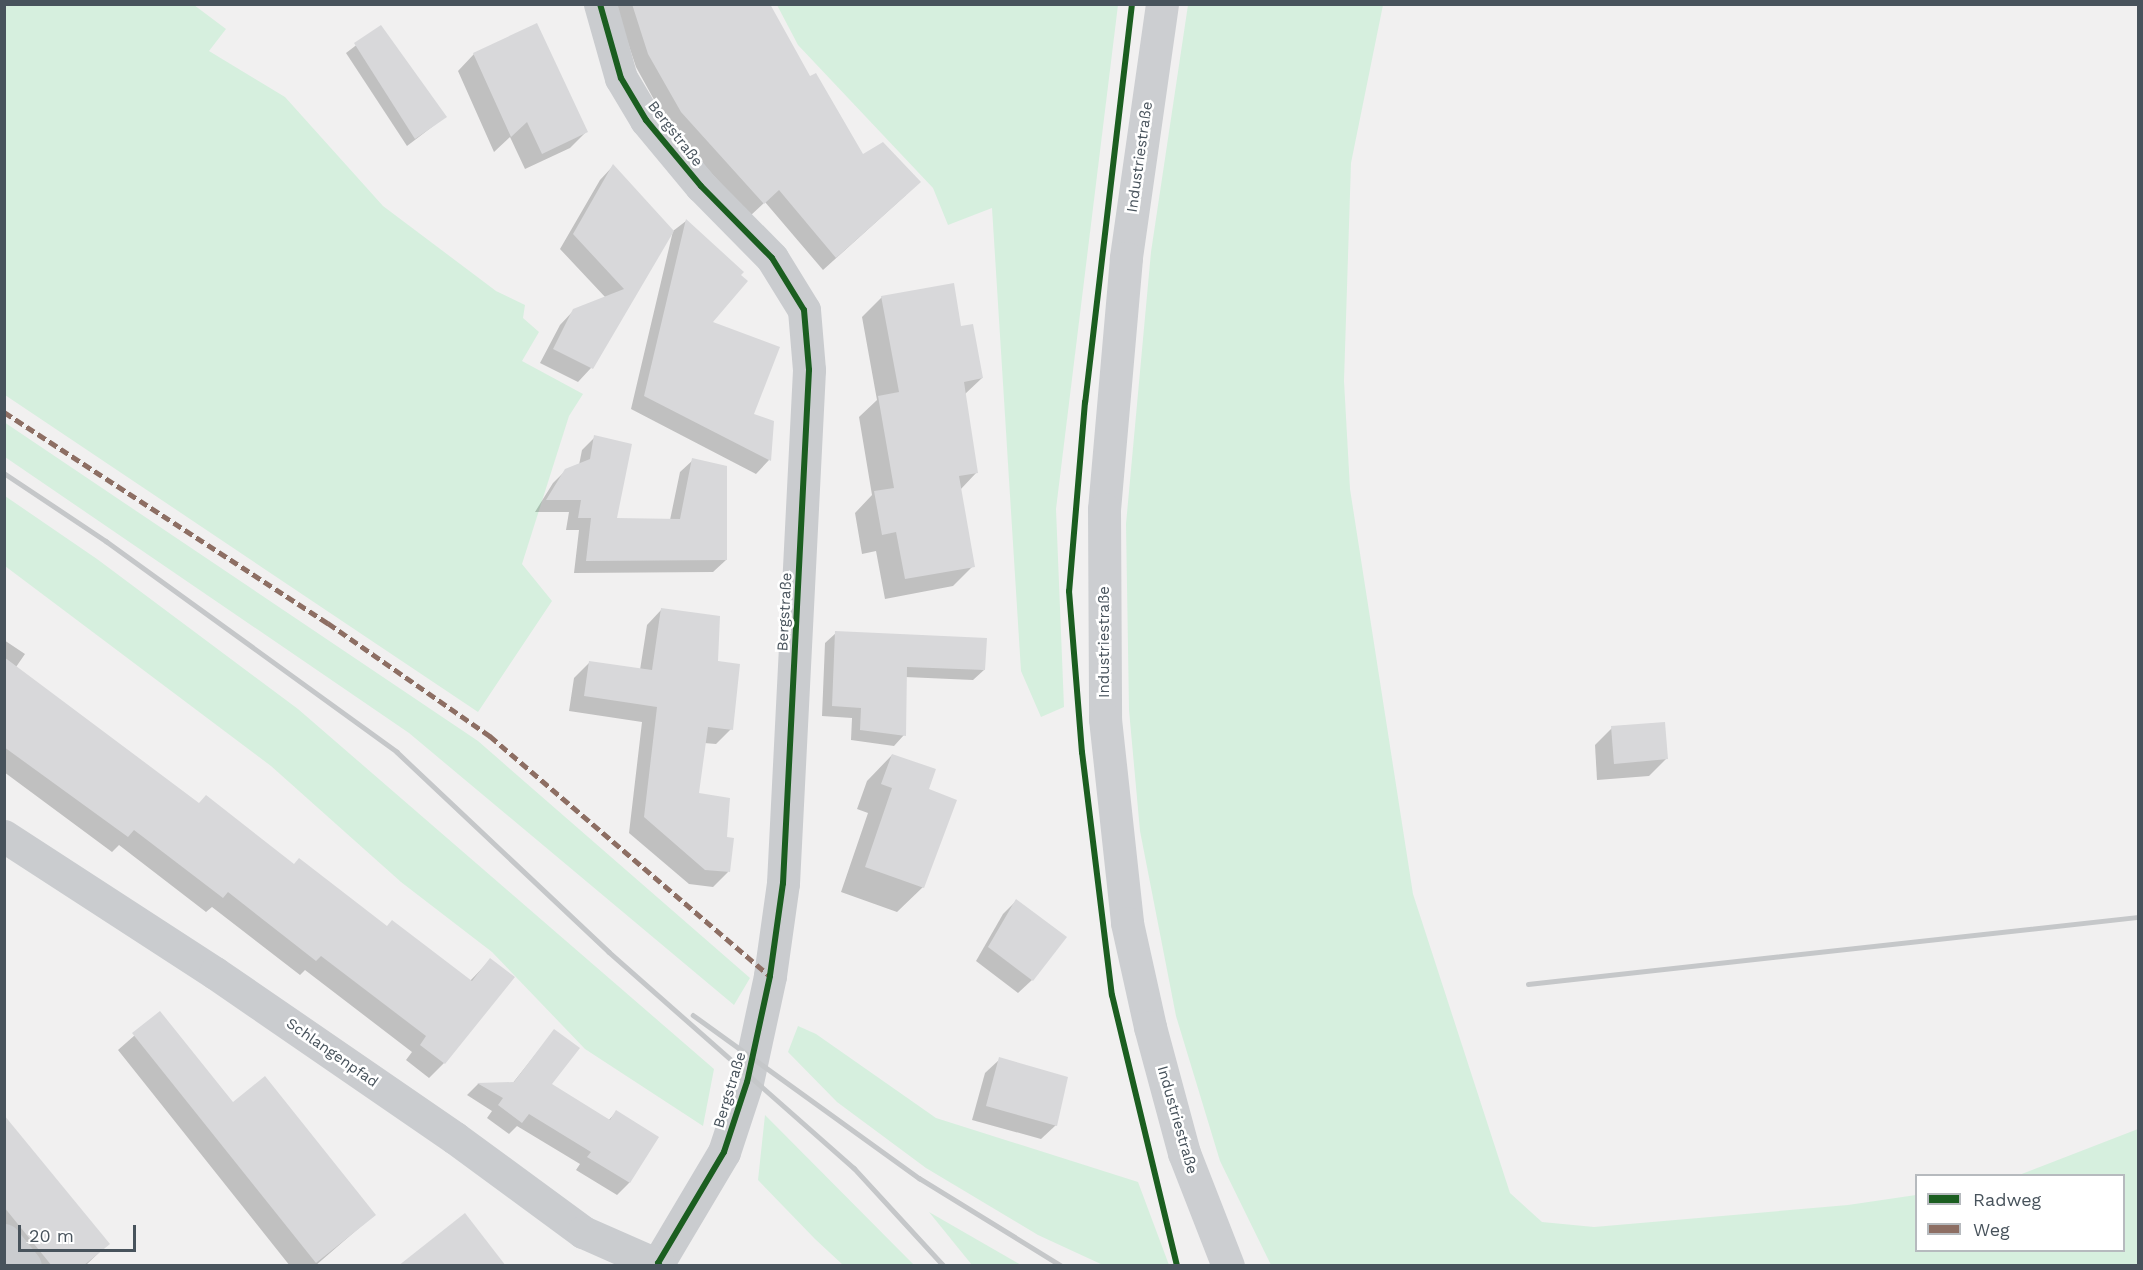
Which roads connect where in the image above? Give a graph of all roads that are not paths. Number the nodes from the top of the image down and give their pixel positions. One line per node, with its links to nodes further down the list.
1 (600, 4): 5 (street, Bergstraße)
2 (1162, 4): 7 (main road, Industriestraße)
3 (4, 836): 5 (street, Schlangenpfad)
4 (4, 1240): 6 (street)
5 (659, 1264)
6 (25, 1266)
7 (1228, 1266)

